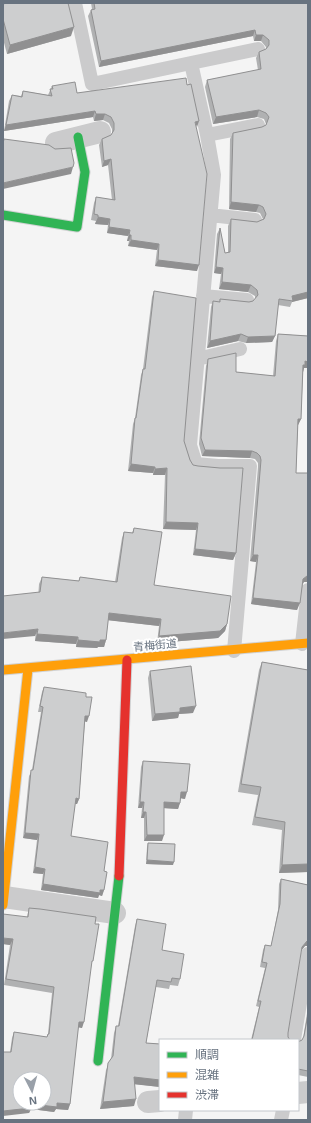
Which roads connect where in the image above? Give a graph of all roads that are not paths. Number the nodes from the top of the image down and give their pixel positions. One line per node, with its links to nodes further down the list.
1 (76, 3): 3 (lane)
2 (258, 49): 3 (lane)
3 (191, 63): 6 (lane)
4 (258, 125): 6 (lane)
5 (100, 132): 7 (street)
6 (207, 135): 10 (lane)
7 (78, 137): 8 (street); 9 (street)
8 (56, 143)
9 (3, 215)
10 (210, 215): 11 (lane); 12 (lane)
11 (255, 220)
12 (203, 296): 13 (lane); 15 (lane)
13 (247, 300)
14 (240, 349): 15 (lane)
15 (198, 359): 18 (lane)
16 (308, 590): 17 (lane)
17 (305, 644): 18 (street, 青梅街道)
18 (234, 651): 19 (street, 青梅街道)
19 (127, 660): 20 (street, 青梅街道); 23 (street)
20 (28, 669): 21 (street, 青梅街道); 22 (street)
21 (3, 670)
22 (3, 901): 23 (street)
23 (115, 913): 26 (street)
24 (308, 954): 25 (lane)
25 (294, 1039)
26 (98, 1061)

